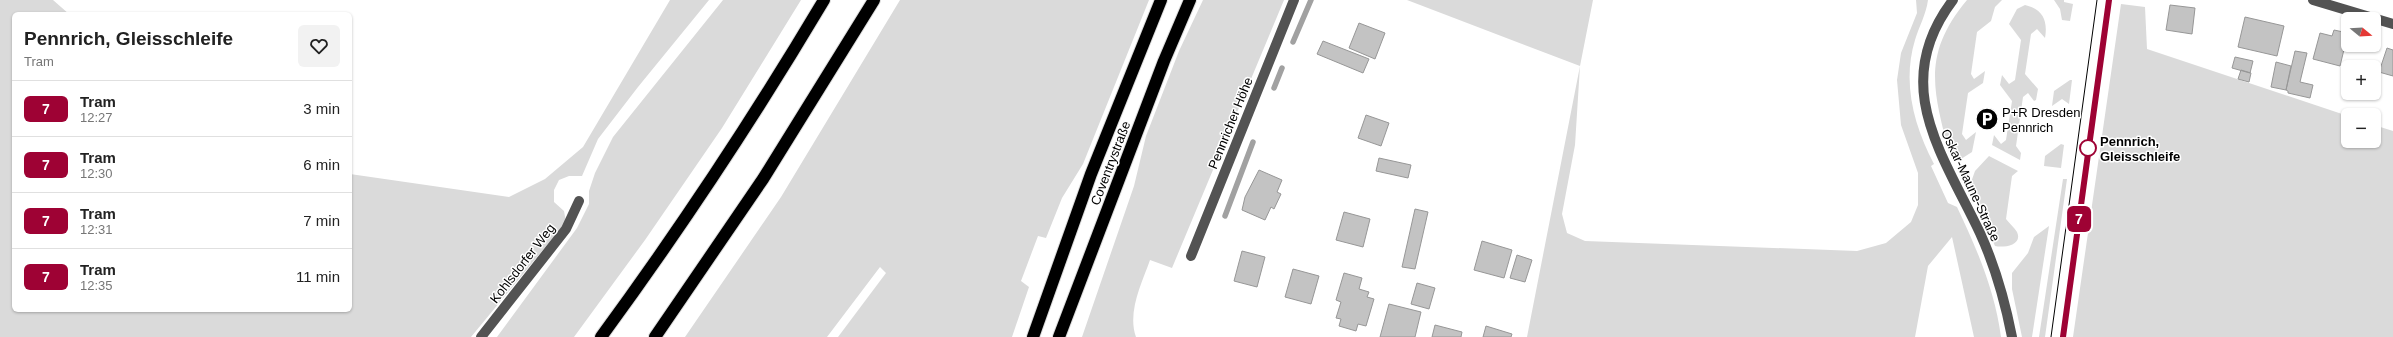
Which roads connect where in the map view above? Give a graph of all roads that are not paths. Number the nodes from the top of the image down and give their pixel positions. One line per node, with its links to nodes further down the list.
1 (824, 0): 12 (highway)
2 (874, 0): 13 (highway)
3 (1161, 0): 14 (highway)
4 (1190, 0): 15 (highway, Coventrystraße)
5 (1294, 0): 10 (street, Pennricher Höhe)
6 (1953, 0): 16 (street, Oskar-Maune-Straße)
7 (2313, 0): 8 (street)
8 (2393, 24)
9 (579, 201): 11 (street, Kohlsdorfer Weg)
10 (1191, 256)
11 (481, 337)
12 (601, 337)
13 (655, 337)
14 (1033, 337)
15 (1059, 337)
16 (2012, 337)

